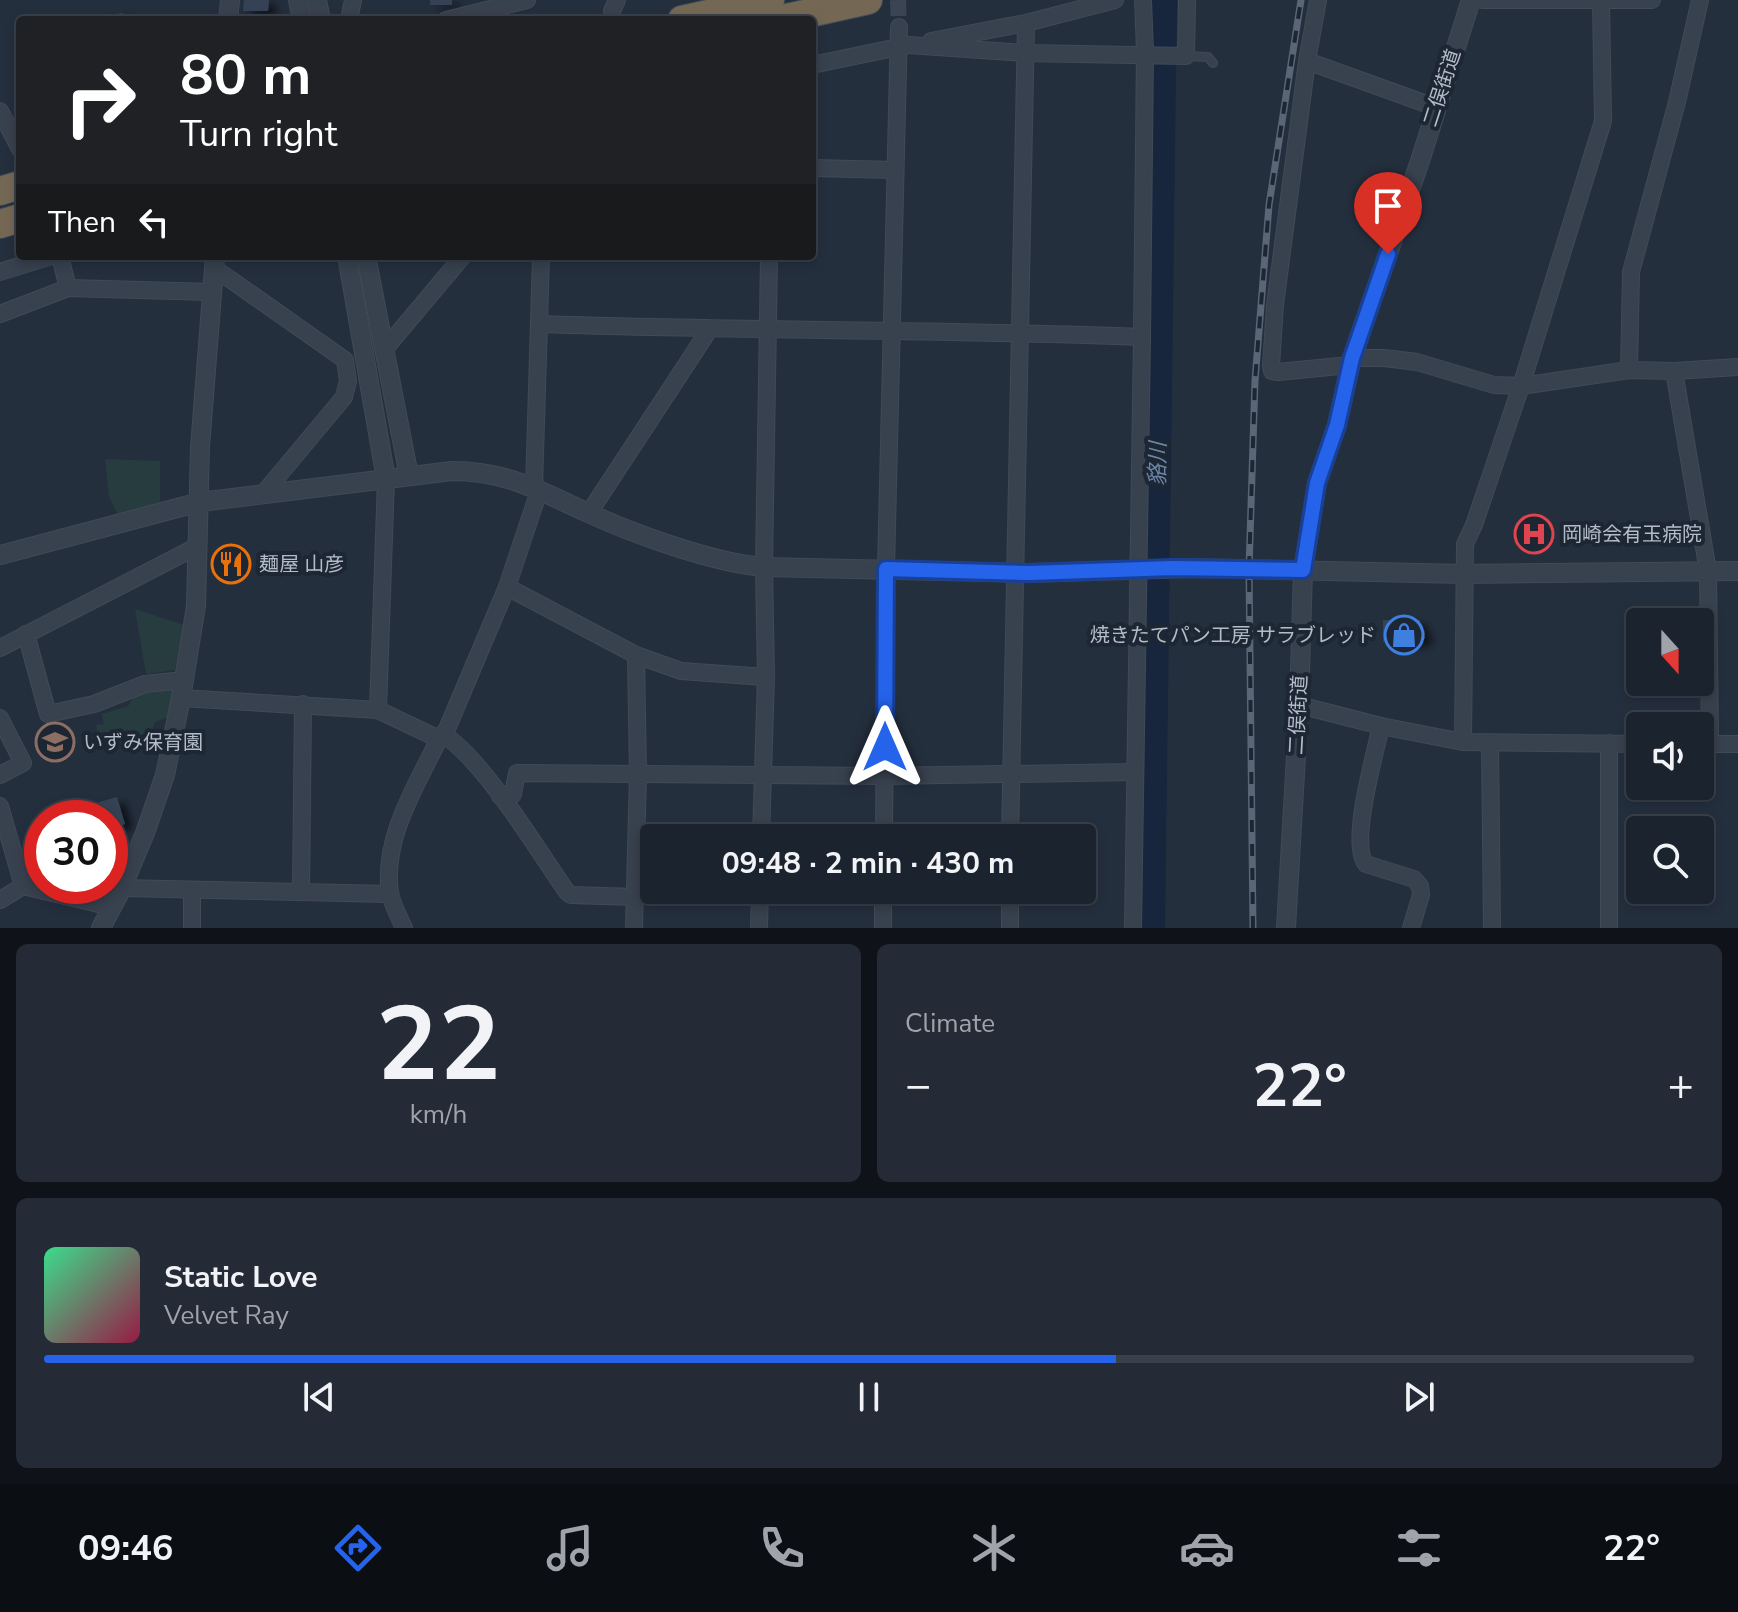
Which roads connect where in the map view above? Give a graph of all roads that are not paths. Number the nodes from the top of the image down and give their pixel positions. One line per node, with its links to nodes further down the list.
1 (524, 0): 13 (street)
2 (770, 0): 14 (highway)
3 (868, 0): 15 (highway)
4 (1115, 0): 16 (street)
5 (1143, 0): 20 (street)
6 (1187, 0): 21 (street)
7 (1318, 0): 22 (street)
8 (1471, 0): 25 (street, 二俣街道)
9 (1482, 0): 12 (street)
10 (1652, 0): 12 (street)
11 (1700, 0): 51 (street)
12 (1601, 1): 53 (street)
13 (462, 16)
14 (700, 16)
15 (796, 16)
16 (1026, 23): 18 (street); 19 (street)
17 (899, 27): 18 (street)
18 (904, 46): 19 (street); 24 (street); 29 (street)
19 (1025, 53): 20 (street); 46 (street)
20 (1145, 55): 21 (street); 47 (street)
21 (1183, 56): 23 (lane)
22 (1307, 61): 25 (street); 49 (street)
23 (1213, 63)
24 (816, 64)
25 (1435, 107): 49 (street, 二俣街道)
26 (0, 111): 27 (street)
27 (13, 140)
28 (816, 168): 29 (street)
29 (895, 170): 44 (street)
30 (39, 260): 38 (street)
31 (61, 260): 39 (street)
32 (348, 260): 55 (street)
33 (367, 260): 48 (street)
34 (460, 260): 48 (street)
35 (541, 260): 42 (street)
36 (769, 260): 45 (street)
37 (215, 262): 40 (street); 57 (street)
38 (0, 272)
39 (68, 288): 40 (street); 41 (street)
40 (212, 292): 58 (street)
41 (0, 314)
42 (539, 324): 43 (street); 56 (street)
43 (709, 330): 45 (street); 59 (street)
44 (891, 330): 45 (street); 46 (street); 63 (street)
45 (768, 331): 62 (street)
46 (1019, 332): 47 (street); 68 (street)
47 (1142, 337): 64 (street)
48 (384, 350): 54 (street)
49 (1351, 362): 53 (street); 65 (street, 二俣街道)
50 (1738, 367): 52 (street)
51 (1629, 370): 52 (street); 53 (street)
52 (1674, 371): 66 (street)
53 (1521, 386): 69 (street)
54 (409, 476): 55 (street); 56 (street)
55 (386, 479): 57 (street); 78 (street)
56 (537, 490): 59 (street); 70 (street)
57 (263, 494): 58 (street)
58 (200, 502): 60 (street); 61 (street)
59 (589, 513): 62 (street)
60 (198, 546): 71 (street); 75 (street)
61 (0, 555)
62 (764, 567): 63 (street); 74 (street)
63 (886, 569): 68 (street); 94 (street)
64 (1139, 570): 65 (street); 68 (street); 89 (street)
65 (1303, 570): 69 (street); 77 (street, 二俣街道)
66 (1708, 571): 67 (street); 69 (street); 79 (street)
67 (1738, 571)
68 (1017, 572): 90 (street)
69 (1464, 574): 83 (street)
70 (507, 587): 73 (street); 82 (street)
71 (26, 634): 72 (street); 75 (street)
72 (0, 648)
73 (636, 655): 74 (street); 91 (street)
74 (766, 677): 92 (street)
75 (183, 689): 76 (street); 100 (street)
76 (303, 704): 78 (street); 104 (street)
77 (1299, 705): 81 (street); 121 (street, 二俣街道)
78 (378, 710): 82 (street)
79 (1706, 712)
80 (0, 718): 93 (street)
81 (1381, 726): 83 (street); 122 (street)
82 (441, 737): 95 (street); 105 (street)
83 (1463, 742): 84 (street)
84 (1490, 743): 85 (street); 123 (street)
85 (1609, 743): 86 (street); 124 (street)
86 (1626, 744)
87 (1714, 744): 88 (street)
88 (1738, 744)
89 (1135, 772): 90 (street); 120 (street)
90 (1011, 773): 94 (street); 99 (street)
91 (638, 774): 92 (street); 95 (street); 106 (street)
92 (762, 774): 94 (street); 97 (street)
93 (0, 775)
94 (885, 776): 98 (street)
95 (500, 796): 106 (street)
96 (0, 806): 101 (street)
97 (761, 824)
98 (884, 824)
99 (1010, 824)
100 (128, 872)
101 (23, 886): 107 (street); 112 (street)
102 (128, 888): 103 (street)
103 (192, 891): 104 (street); 114 (street)
104 (301, 891): 105 (street)
105 (390, 894): 115 (street)
106 (635, 897): 116 (street)
107 (0, 900)
108 (113, 904): 112 (street)
109 (760, 904): 117 (street)
110 (883, 904): 118 (street)
111 (1010, 904): 119 (street)
112 (111, 907): 113 (street)
113 (101, 928)
114 (192, 928)
115 (404, 928)
116 (634, 928)
117 (759, 928)
118 (883, 928)
119 (1010, 928)
120 (1133, 928)
121 (1286, 928)
122 (1411, 928)
123 (1492, 928)
124 (1609, 928)

